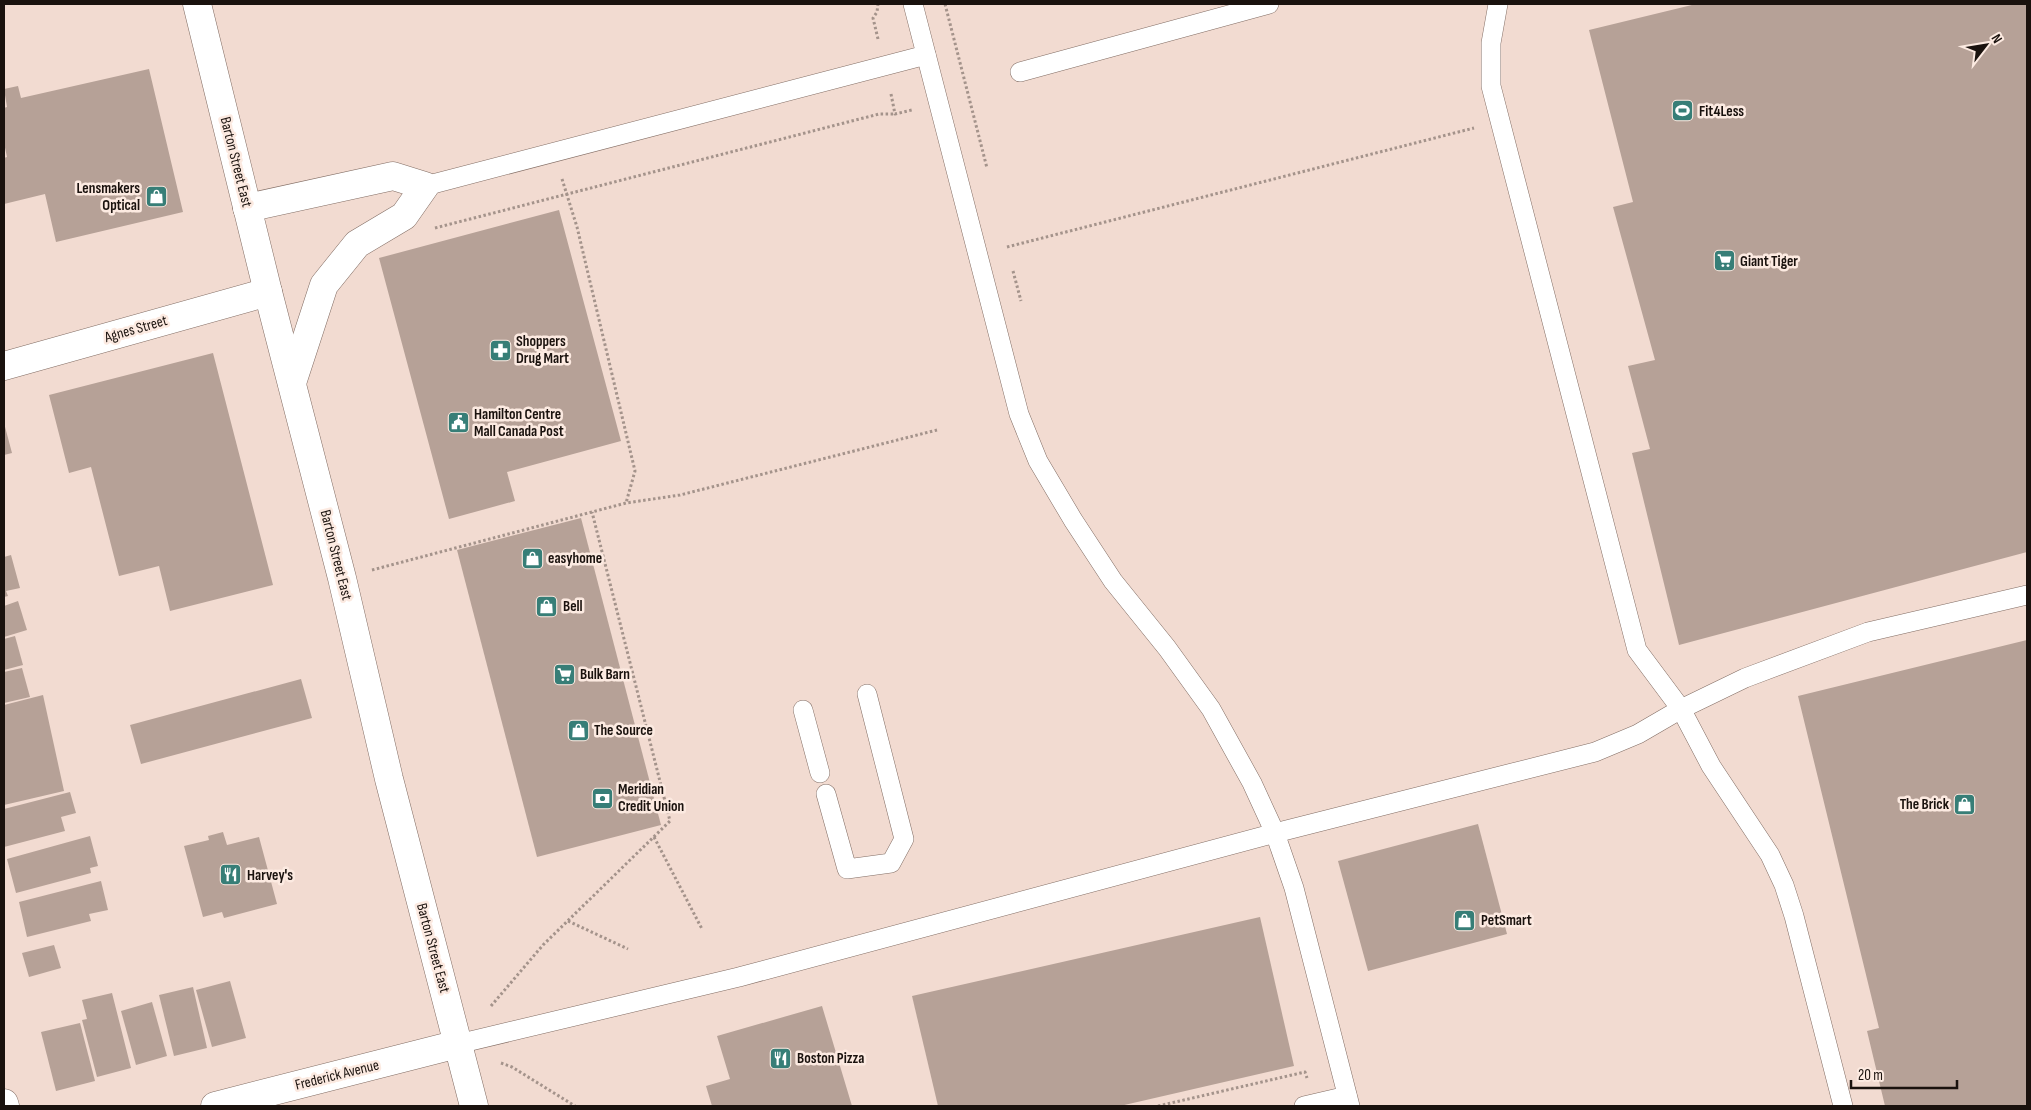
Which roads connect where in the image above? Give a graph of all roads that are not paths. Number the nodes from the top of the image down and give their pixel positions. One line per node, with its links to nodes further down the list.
1 (198, 4): 8 (main road, Barton Street East)
2 (913, 4): 5 (lane)
3 (1269, 4): 6 (lane)
4 (1498, 4): 14 (lane)
5 (926, 55): 7 (lane); 18 (lane)
6 (1020, 72)
7 (425, 186): 8 (main road); 11 (main road)
8 (247, 208): 9 (main road, Barton Street East)
9 (268, 292): 10 (main road, Agnes Street); 11 (main road, Barton Street East)
10 (4, 366)
11 (292, 383): 19 (main road, Barton Street East)
12 (2027, 595): 14 (lane)
13 (867, 694): 17 (lane)
14 (1682, 709): 18 (lane); 24 (lane)
15 (803, 710): 16 (lane)
16 (820, 773)
17 (826, 794)
18 (1275, 833): 19 (lane); 20 (lane)
19 (458, 1044): 22 (main road, Frederick Avenue); 23 (main road, Barton Street East)
20 (1348, 1101): 21 (lane)
21 (1310, 1105)
22 (215, 1106)
23 (474, 1106)
24 (1843, 1106)

